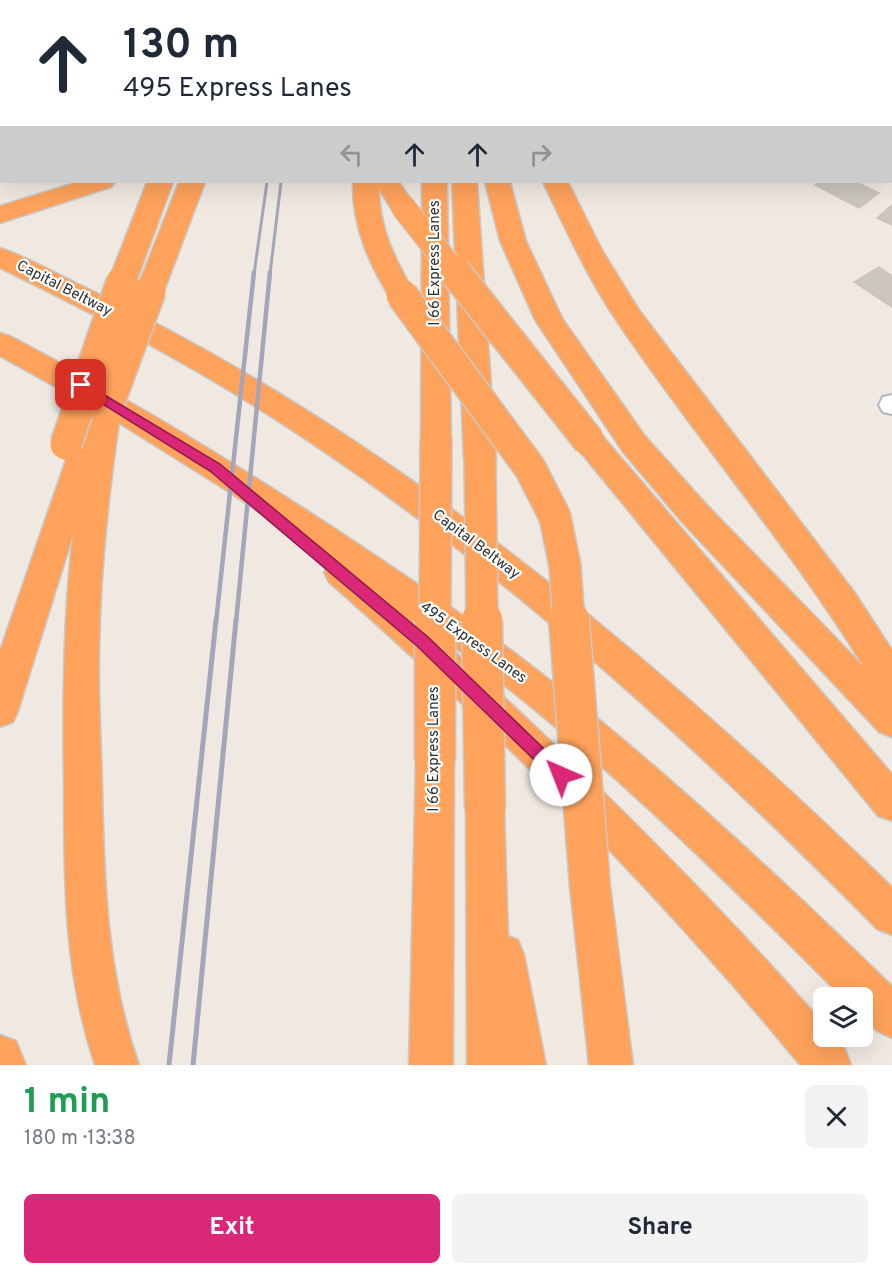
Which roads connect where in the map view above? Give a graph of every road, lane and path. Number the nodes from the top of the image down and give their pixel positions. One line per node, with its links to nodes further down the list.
1 (99, 183): 10 (highway)
2 (160, 183): 13 (highway, bridge)
3 (192, 183): 13 (highway, bridge)
4 (366, 183): 31 (highway, bridge)
5 (388, 183): 19 (highway, bridge)
6 (434, 183): 28 (highway, I 66 Express Lanes, bridge)
7 (464, 183): 21 (highway, bridge)
8 (497, 183): 18 (highway)
9 (556, 183): 16 (highway)
10 (0, 215)
11 (0, 257): 20 (highway, Capital Beltway)
12 (0, 343): 14 (highway, 495 Express Lanes)
13 (82, 453): 15 (highway); 17 (highway); 27 (highway)
14 (215, 467): 24 (highway, 495 Express Lanes); 32 (highway)
15 (0, 643)
16 (892, 681)
17 (0, 711)
18 (892, 721)
19 (892, 803)
20 (822, 845): 22 (highway); 23 (highway, Capital Beltway)
21 (486, 873): 29 (highway); 30 (highway)
22 (892, 909)
23 (892, 915)
24 (892, 1016)
25 (0, 1057): 26 (highway)
26 (4, 1065)
27 (117, 1065)
28 (431, 1065)
29 (489, 1065)
30 (524, 1065)
31 (611, 1065)
32 (829, 1065)

